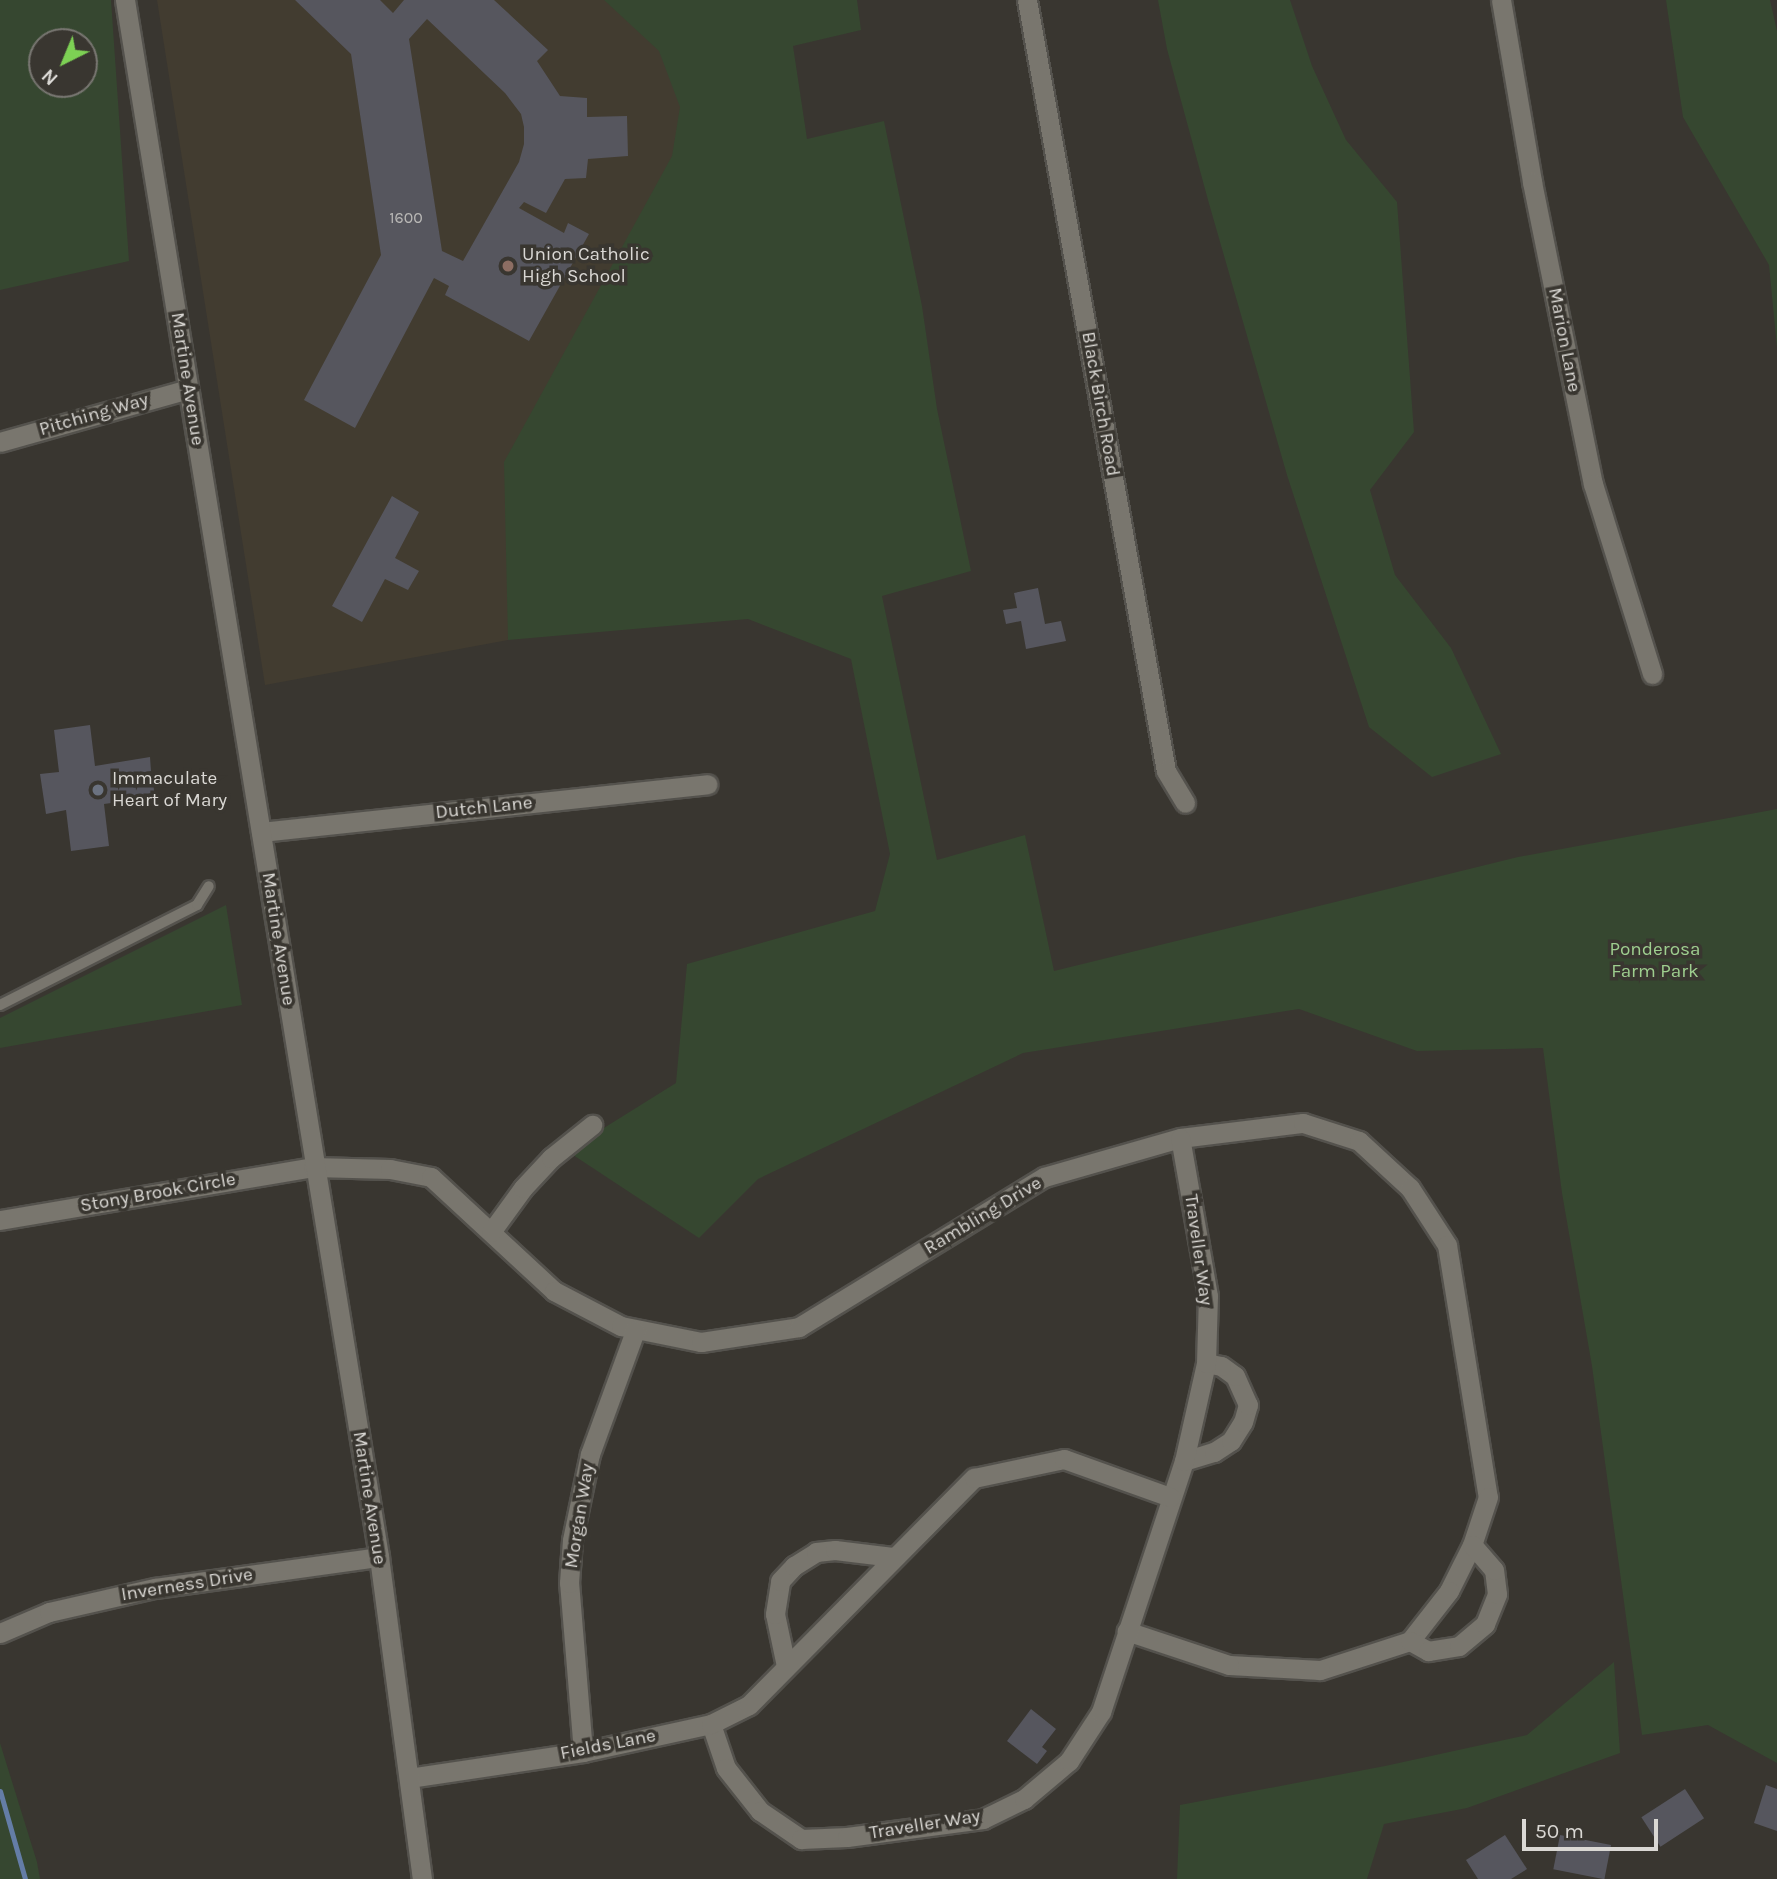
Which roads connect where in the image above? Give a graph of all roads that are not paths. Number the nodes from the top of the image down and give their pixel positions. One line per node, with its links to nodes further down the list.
1 (125, 0): 4 (street, Martine Avenue)
2 (1027, 0): 8 (street, Black Birch Road)
3 (1501, 0): 6 (street, Marion Lane)
4 (188, 389): 5 (street, Pitching Way); 9 (street, Martine Avenue)
5 (0, 442)
6 (1652, 674)
7 (707, 784): 9 (street, Dutch Lane)
8 (1185, 803)
9 (261, 832): 14 (street, Martine Avenue)
10 (209, 886): 11 (lane)
11 (0, 1005)
12 (592, 1125): 16 (street)
13 (1180, 1138): 17 (street, Rambling Drive); 18 (street, Traveller Way); 21 (street, Rambling Drive)
14 (316, 1167): 15 (street, Stony Brook Circle); 16 (street, Rambling Drive); 22 (street, Martine Avenue)
15 (0, 1220)
16 (491, 1232): 17 (street, Rambling Drive)
17 (635, 1331): 29 (street, Morgan Way)
18 (1206, 1363): 19 (street, Traveller Way); 19 (street)
19 (1184, 1461): 20 (street, Traveller Way)
20 (1170, 1497): 23 (street, Fields Lane); 24 (street, Traveller Way)
21 (1472, 1545): 26 (street, Rambling Drive); 26 (street)
22 (379, 1556): 25 (street, Inverness Drive); 30 (street, Martine Avenue)
23 (893, 1557): 27 (street, Fields Lane); 27 (street)
24 (1126, 1631): 26 (street); 28 (street, Traveller Way)
25 (0, 1633)
26 (1410, 1641)
27 (786, 1666): 28 (street, Fields Lane)
28 (711, 1724): 29 (street, Fields Lane)
29 (583, 1752): 30 (street, Fields Lane)
30 (409, 1778): 31 (street, Martine Avenue)
31 (422, 1879)

